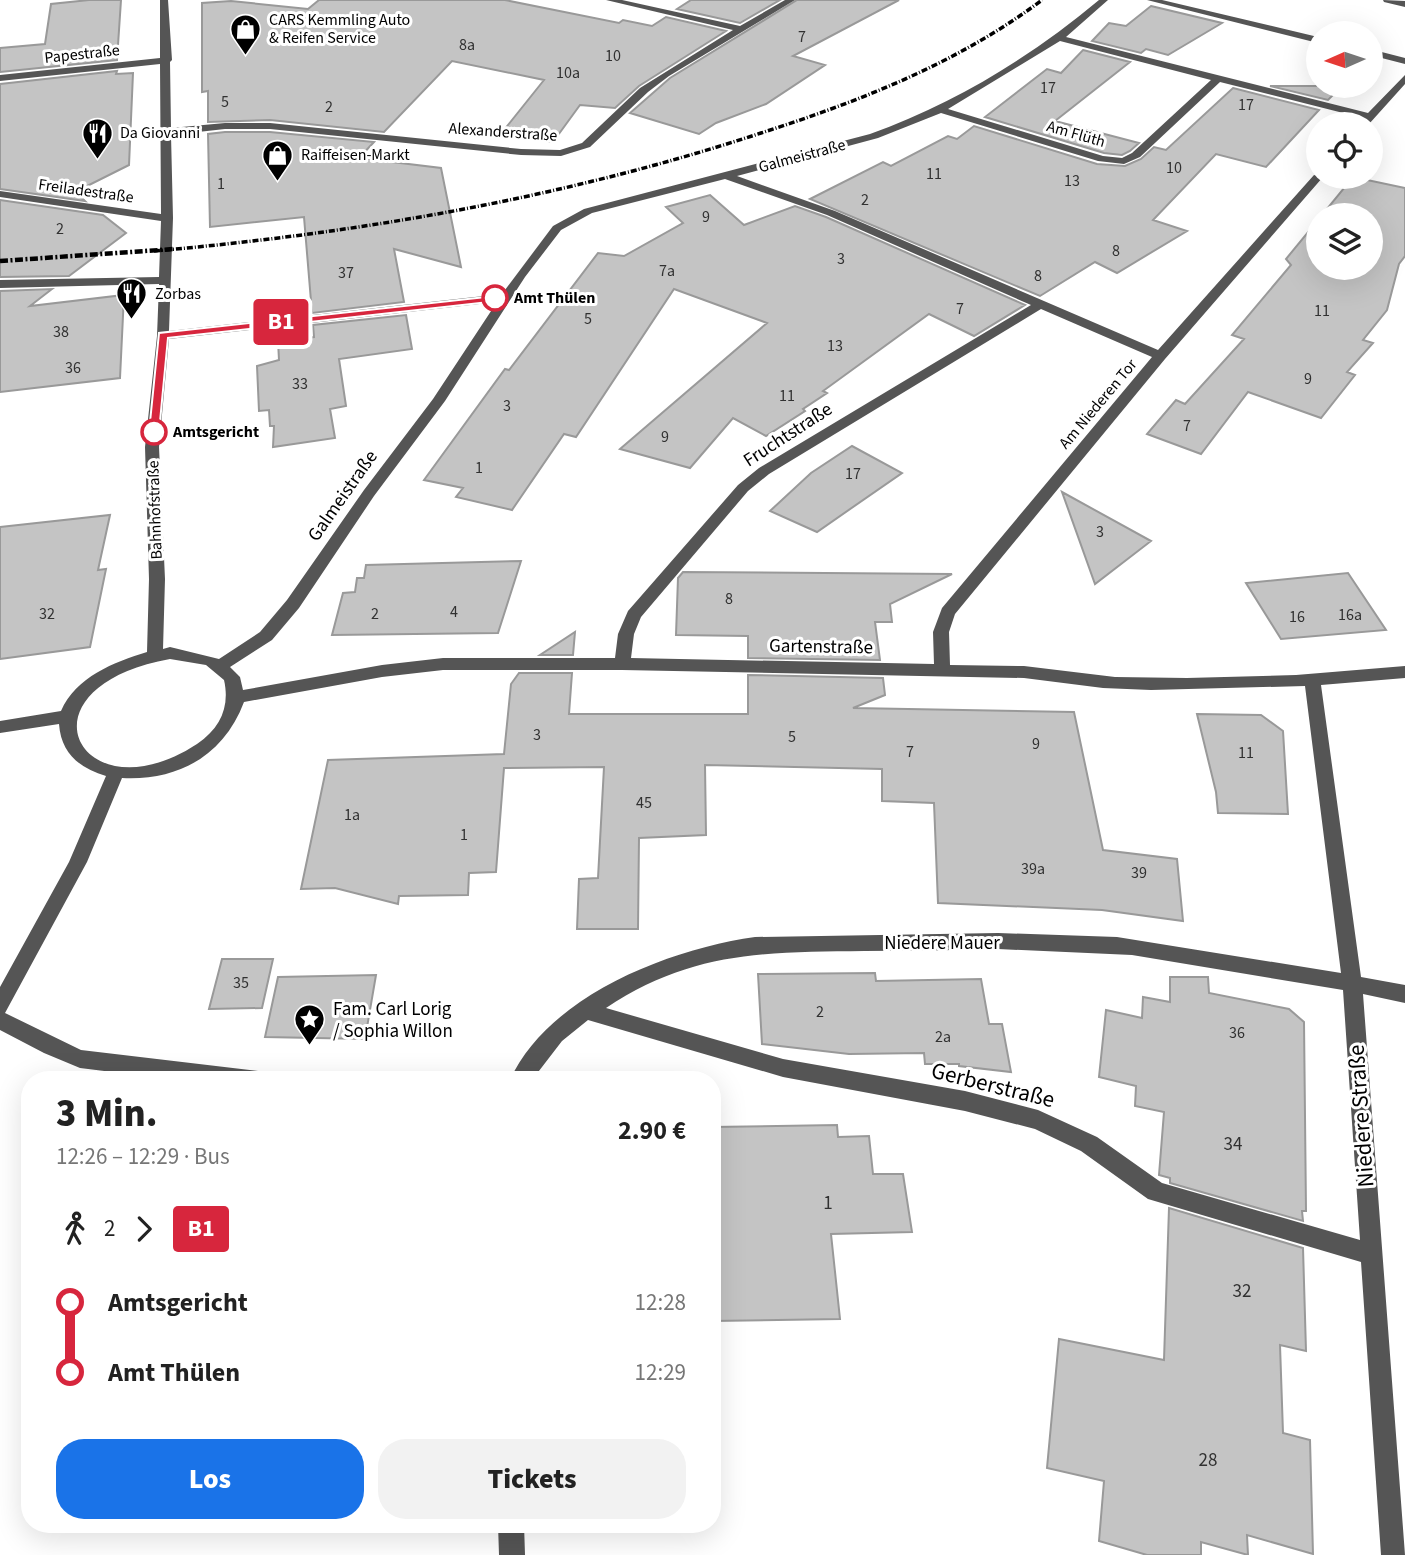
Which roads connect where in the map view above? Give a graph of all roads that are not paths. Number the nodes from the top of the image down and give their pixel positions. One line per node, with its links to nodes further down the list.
1 (164, 0): 12 (street, Bahnhofstraße)
2 (610, 0): 8 (street)
3 (791, 0): 8 (street, Alexanderstraße)
4 (1104, 0): 10 (street, Galmeistraße)
5 (1151, 0): 9 (street)
6 (1387, 0): 7 (street)
7 (1405, 4)
8 (741, 29): 20 (street, Alexanderstraße)
9 (1306, 37)
10 (1059, 38): 15 (street); 17 (street, Galmeistraße)
11 (1383, 55): 13 (street)
12 (167, 60): 14 (street, Papestraße); 20 (street, Bahnhofstraße)
13 (1405, 61)
14 (0, 78)
15 (1219, 78): 17 (street, Am Flüth); 18 (street)
16 (1405, 78): 19 (street)
17 (940, 110): 21 (street, Galmeistraße)
18 (1336, 112)
19 (1375, 112)
20 (166, 132): 24 (street, Bahnhofstraße)
21 (726, 176): 27 (street, Galmeistraße); 28 (street)
22 (1307, 189): 30 (street, Am Niederen Tor)
23 (0, 194): 24 (street, Freiladestraße)
24 (167, 218): 25 (street, Bahnhofstraße)
25 (166, 280): 26 (street); 29 (street, Bahnhofstraße)
26 (0, 284)
27 (505, 297): 29 (street); 33 (street, Galmeistraße)
28 (1041, 304): 30 (street); 32 (street, Fruchtstraße)
29 (163, 335): 31 (street, Bahnhofstraße)
30 (1160, 356): 34 (street, Am Niederen Tor)
31 (155, 655): 33 (street); 38 (street)
32 (622, 664): 34 (street, Gartenstraße); 37 (street, Gartenstraße)
33 (220, 666): 37 (street)
34 (942, 671): 36 (street, Gartenstraße)
35 (1405, 672): 36 (street, Gartenstraße)
36 (1312, 679): 41 (street, Niedere Straße)
37 (237, 697): 40 (street)
38 (69, 716): 39 (street); 40 (street)
39 (0, 727)
40 (116, 772): 43 (street)
41 (1352, 983): 42 (street, Niedere Mauer); 44 (street, Niedere Mauer); 48 (street, Niedere Straße)
42 (1405, 994)
43 (0, 1006)
44 (585, 1010): 47 (street, Niedere Mauer); 48 (street, Gerberstraße)
45 (0, 1020): 46 (street)
46 (182, 1071)
47 (526, 1071)
48 (1371, 1254): 51 (street, Niedere Straße)
49 (511, 1533): 50 (street)
50 (512, 1555)
51 (1394, 1555)

